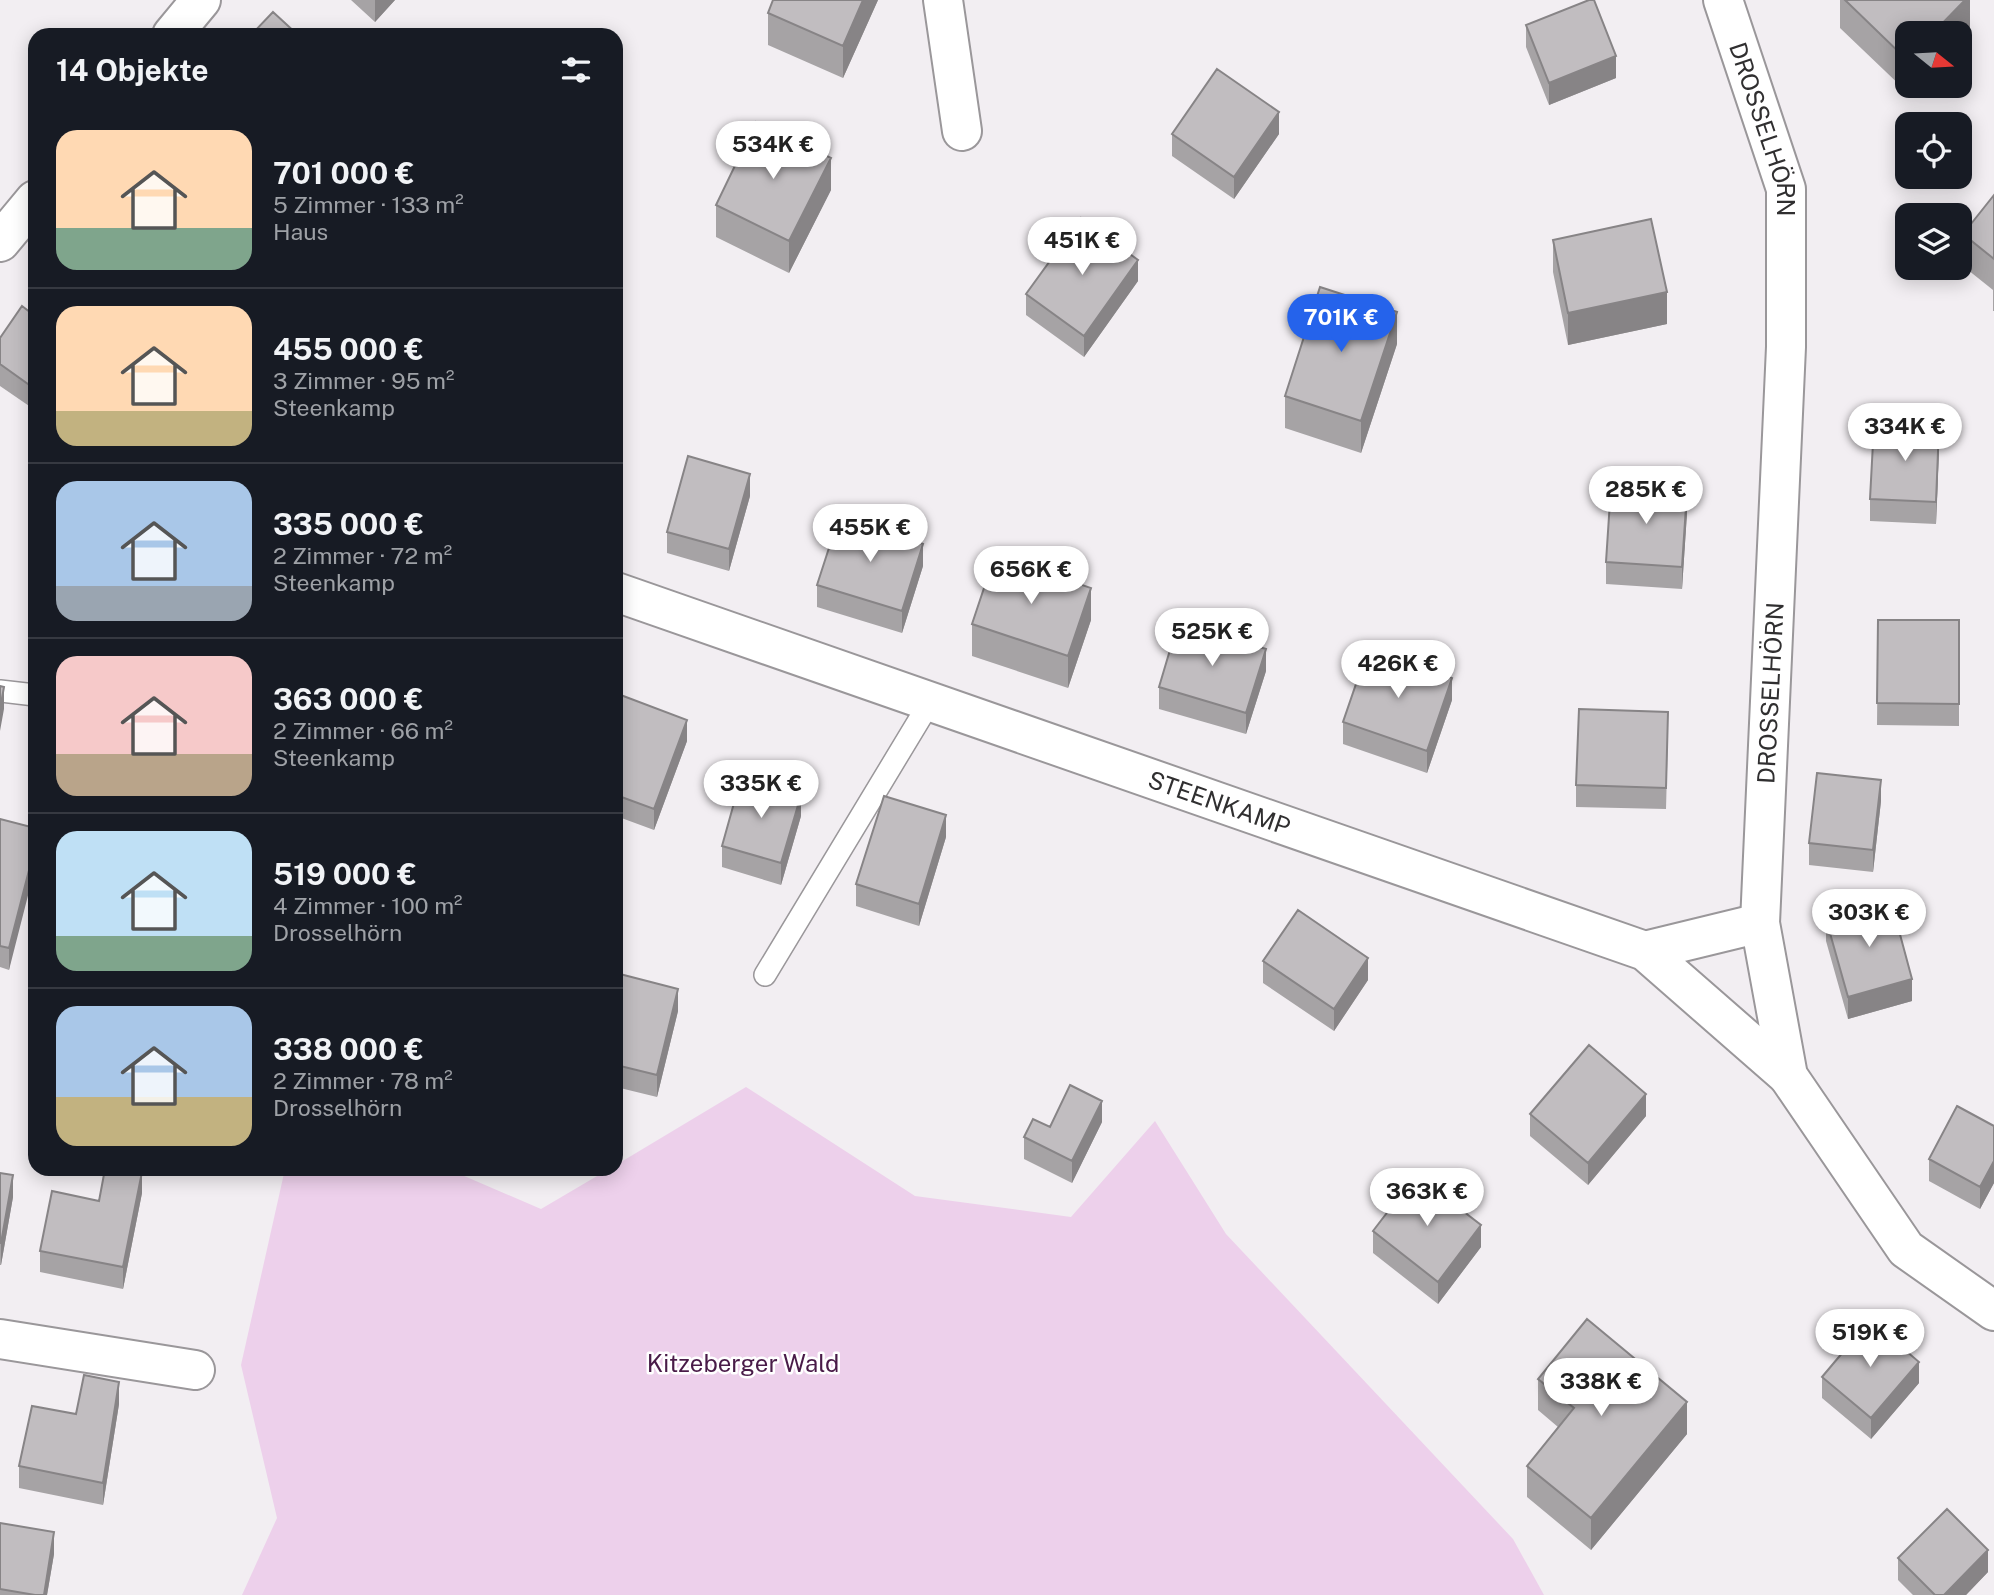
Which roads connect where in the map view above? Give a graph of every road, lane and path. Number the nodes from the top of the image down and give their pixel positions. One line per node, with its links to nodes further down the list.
1 (943, 0): 3 (street)
2 (1723, 0): 10 (street, DROSSELHÖRN)
3 (962, 131)
4 (28, 208): 5 (street)
5 (0, 242)
6 (623, 594): 9 (street, STEENKAMP)
7 (0, 691): 8 (lane)
8 (28, 694)
9 (930, 702): 11 (street, STEENKAMP); 12 (lane)
10 (1760, 923): 11 (street); 13 (street, DROSSELHÖRN)
11 (1645, 951): 13 (street, STEENKAMP)
12 (765, 975)
13 (1788, 1076): 14 (street, DROSSELHÖRN)
14 (1994, 1311)
15 (0, 1339): 16 (street)
16 (195, 1370)

